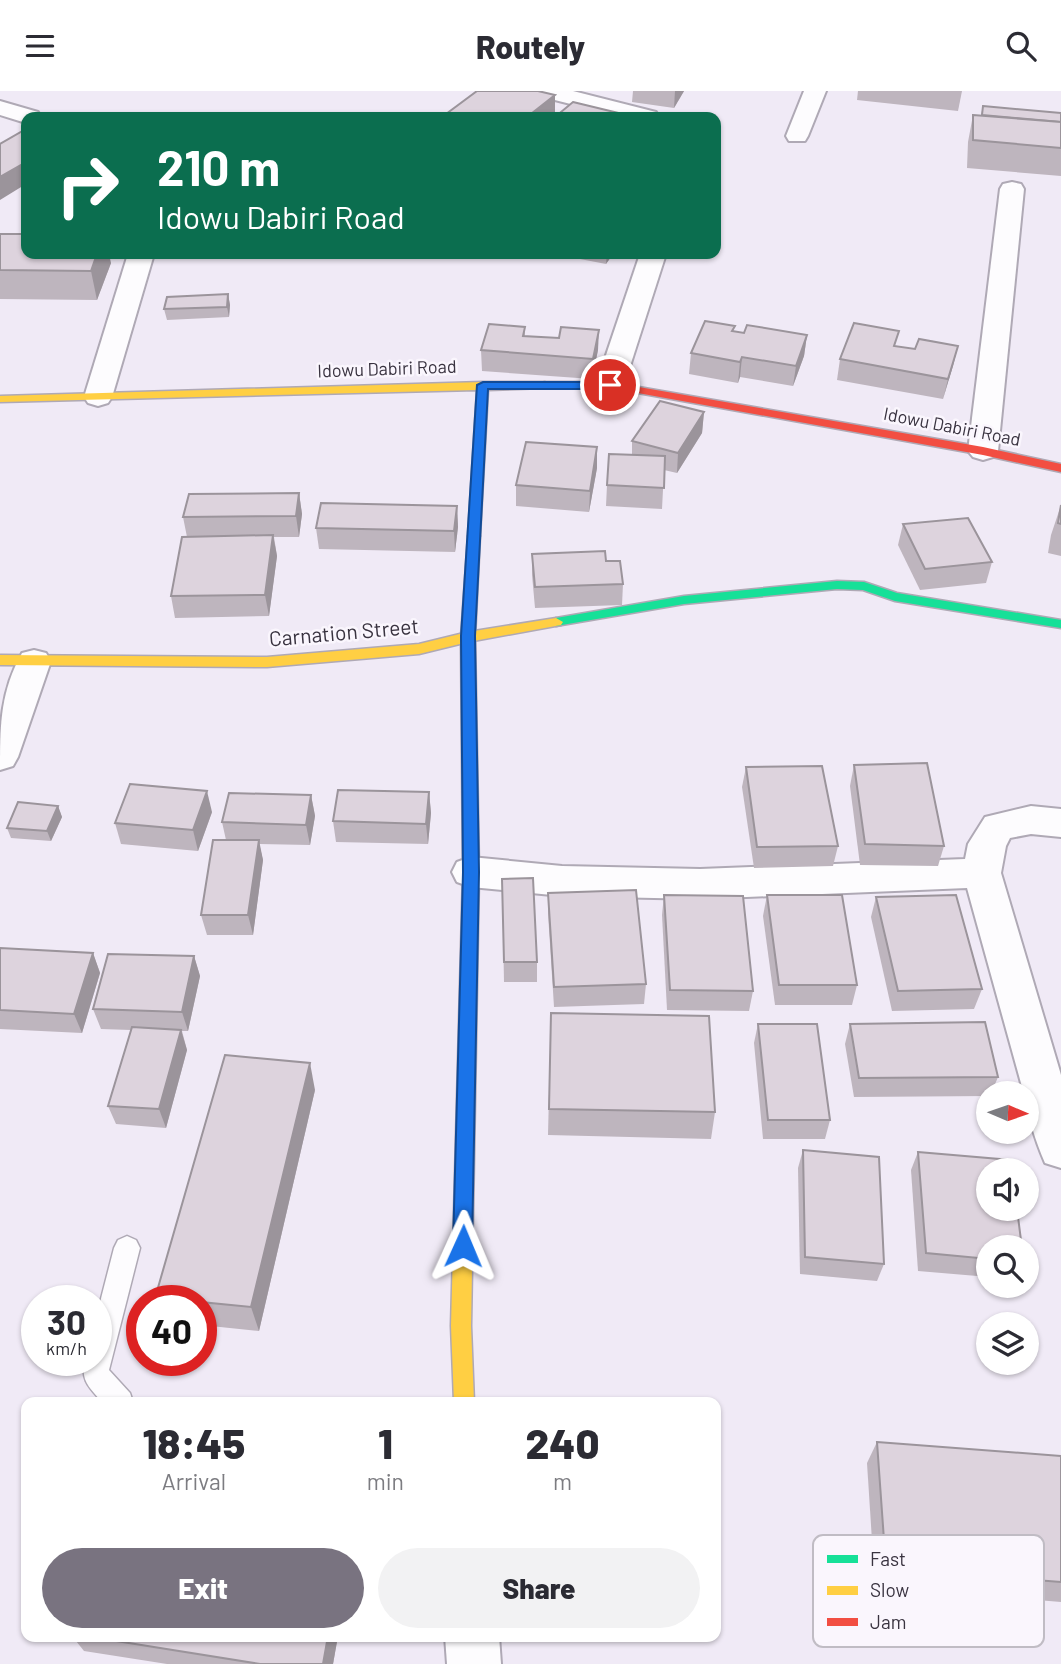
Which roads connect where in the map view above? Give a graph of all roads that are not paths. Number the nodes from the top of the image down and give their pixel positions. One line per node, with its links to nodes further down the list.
1 (18, 91): 4 (street)
2 (547, 91): 6 (street)
3 (815, 91): 8 (street)
4 (0, 101)
5 (0, 108): 7 (street)
6 (629, 112)
7 (21, 114)
8 (797, 136)
9 (1012, 189): 16 (street)
10 (139, 259): 14 (street)
11 (651, 259): 13 (street)
12 (483, 385): 13 (street, Idowu Dabiri Road); 14 (street, Idowu Dabiri Road); 19 (street)
13 (610, 385): 16 (street, Idowu Dabiri Road)
14 (98, 397): 15 (street, Idowu Dabiri Road)
15 (0, 399)
16 (983, 451): 17 (street, Idowu Dabiri Road)
17 (1061, 468)
18 (1061, 624): 19 (street, Carnation Street)
19 (468, 636): 20 (street, Carnation Street); 23 (street)
20 (17, 661): 21 (street)
21 (0, 757)
22 (1061, 823): 24 (street)
23 (471, 872): 24 (street); 28 (street)
24 (982, 873): 25 (street)
25 (1061, 1149)
26 (127, 1248): 27 (lane)
27 (116, 1397)
28 (464, 1397)
29 (472, 1642): 30 (street)
30 (474, 1664)

